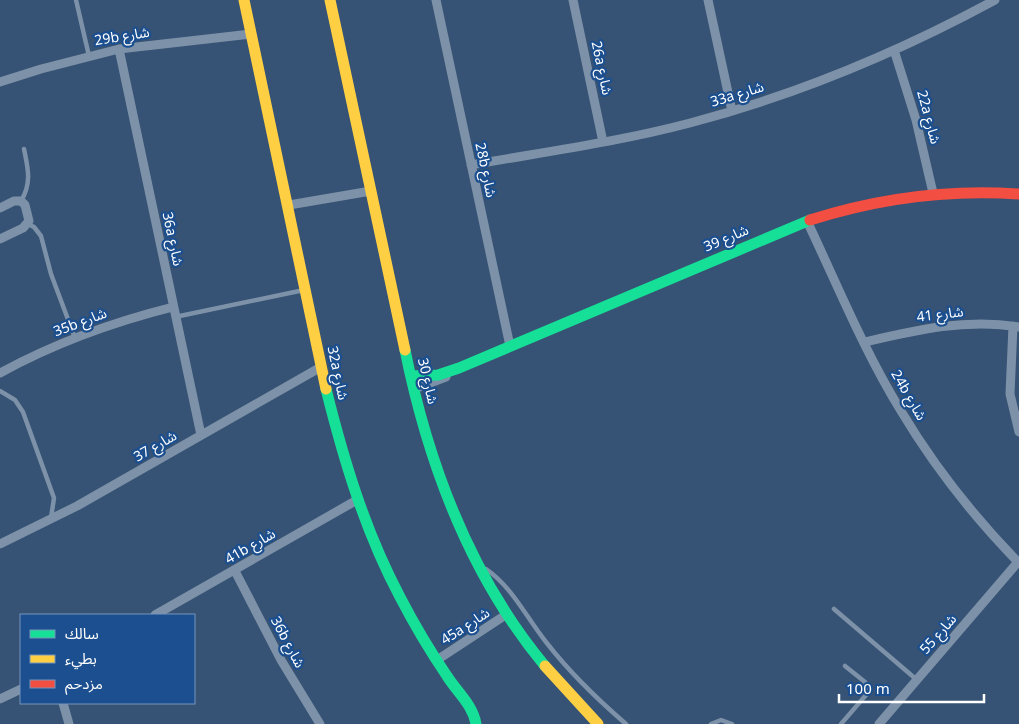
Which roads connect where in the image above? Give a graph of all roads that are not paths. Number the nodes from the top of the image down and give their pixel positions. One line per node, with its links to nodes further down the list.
1 (76, 0): 11 (lane)
2 (244, 0): 8 (street, 32a شارع)
3 (330, 0): 17 (street, شارع 30)
4 (436, 0): 16 (street, 28b شارع)
5 (573, 0): 14 (street, 26a شارع)
6 (708, 0): 13 (street)
7 (995, 0): 10 (street, 33a شارع)
8 (251, 34): 9 (street, 29b شارع); 21 (street, 32a شارع)
9 (119, 49): 11 (street, 29b شارع); 27 (street, 36a شارع)
10 (894, 50): 13 (street, 33a شارع); 18 (street, 22a شارع)
11 (89, 56): 12 (street, 29b شارع)
12 (0, 82)
13 (732, 111): 14 (street, 33a شارع)
14 (604, 142): 16 (street, 33a شارع)
15 (24, 149): 20 (lane)
16 (471, 165): 32 (street, 28b شارع)
17 (371, 190): 21 (street); 36 (street, شارع 30)
18 (933, 193): 19 (street, شارع 39); 23 (street, شارع 39)
19 (1019, 194)
20 (21, 201): 22 (street); 24 (street)
21 (289, 206): 26 (street, 32a شارع)
22 (0, 208)
23 (807, 221): 31 (street, 24b شارع); 32 (street, شارع 39)
24 (28, 224): 25 (street); 30 (lane)
25 (0, 239)
26 (306, 290): 28 (lane); 33 (street, 32a شارع)
27 (173, 307): 28 (street, 36a شارع); 30 (street, 35b شارع)
28 (175, 318): 40 (street, 36a شارع)
29 (1016, 327): 31 (street, شارع 41); 39 (street)
30 (75, 338): 35 (street, 35b شارع)
31 (865, 342): 45 (street, 24b شارع)
32 (510, 346): 34 (street, شارع 39)
33 (321, 367): 40 (street, شارع 37); 41 (street, 32a شارع)
34 (459, 368): 36 (street, شارع 39); 37 (street, شارع 39)
35 (0, 373)
36 (411, 376): 37 (street, شارع 30)
37 (414, 389): 44 (street, شارع 30)
38 (0, 392): 42 (lane)
39 (1019, 432)
40 (201, 435): 42 (street, شارع 37)
41 (357, 500): 46 (street, 41b شارع); 50 (street, 32a شارع)
42 (49, 522): 43 (street, شارع 37)
43 (0, 544)
44 (476, 562): 49 (street, شارع 30); 60 (lane)
45 (1019, 563): 52 (street, شارع 55)
46 (235, 571): 48 (street, 41b شارع); 57 (street, 36b شارع)
47 (834, 610): 52 (lane)
48 (157, 614)
49 (507, 614): 50 (street, 45a شارع); 59 (street, شارع 30)
50 (437, 660): 58 (street, 32a شارع)
51 (845, 666): 63 (lane)
52 (918, 680): 64 (street, شارع 55)
53 (20, 690): 54 (street)
54 (0, 700)
55 (63, 704): 56 (street)
56 (68, 724)
57 (320, 724)
58 (476, 724)
59 (598, 724)
60 (626, 724)
61 (711, 724): 62 (lane)
62 (732, 724)
63 (841, 724)
64 (879, 724)

